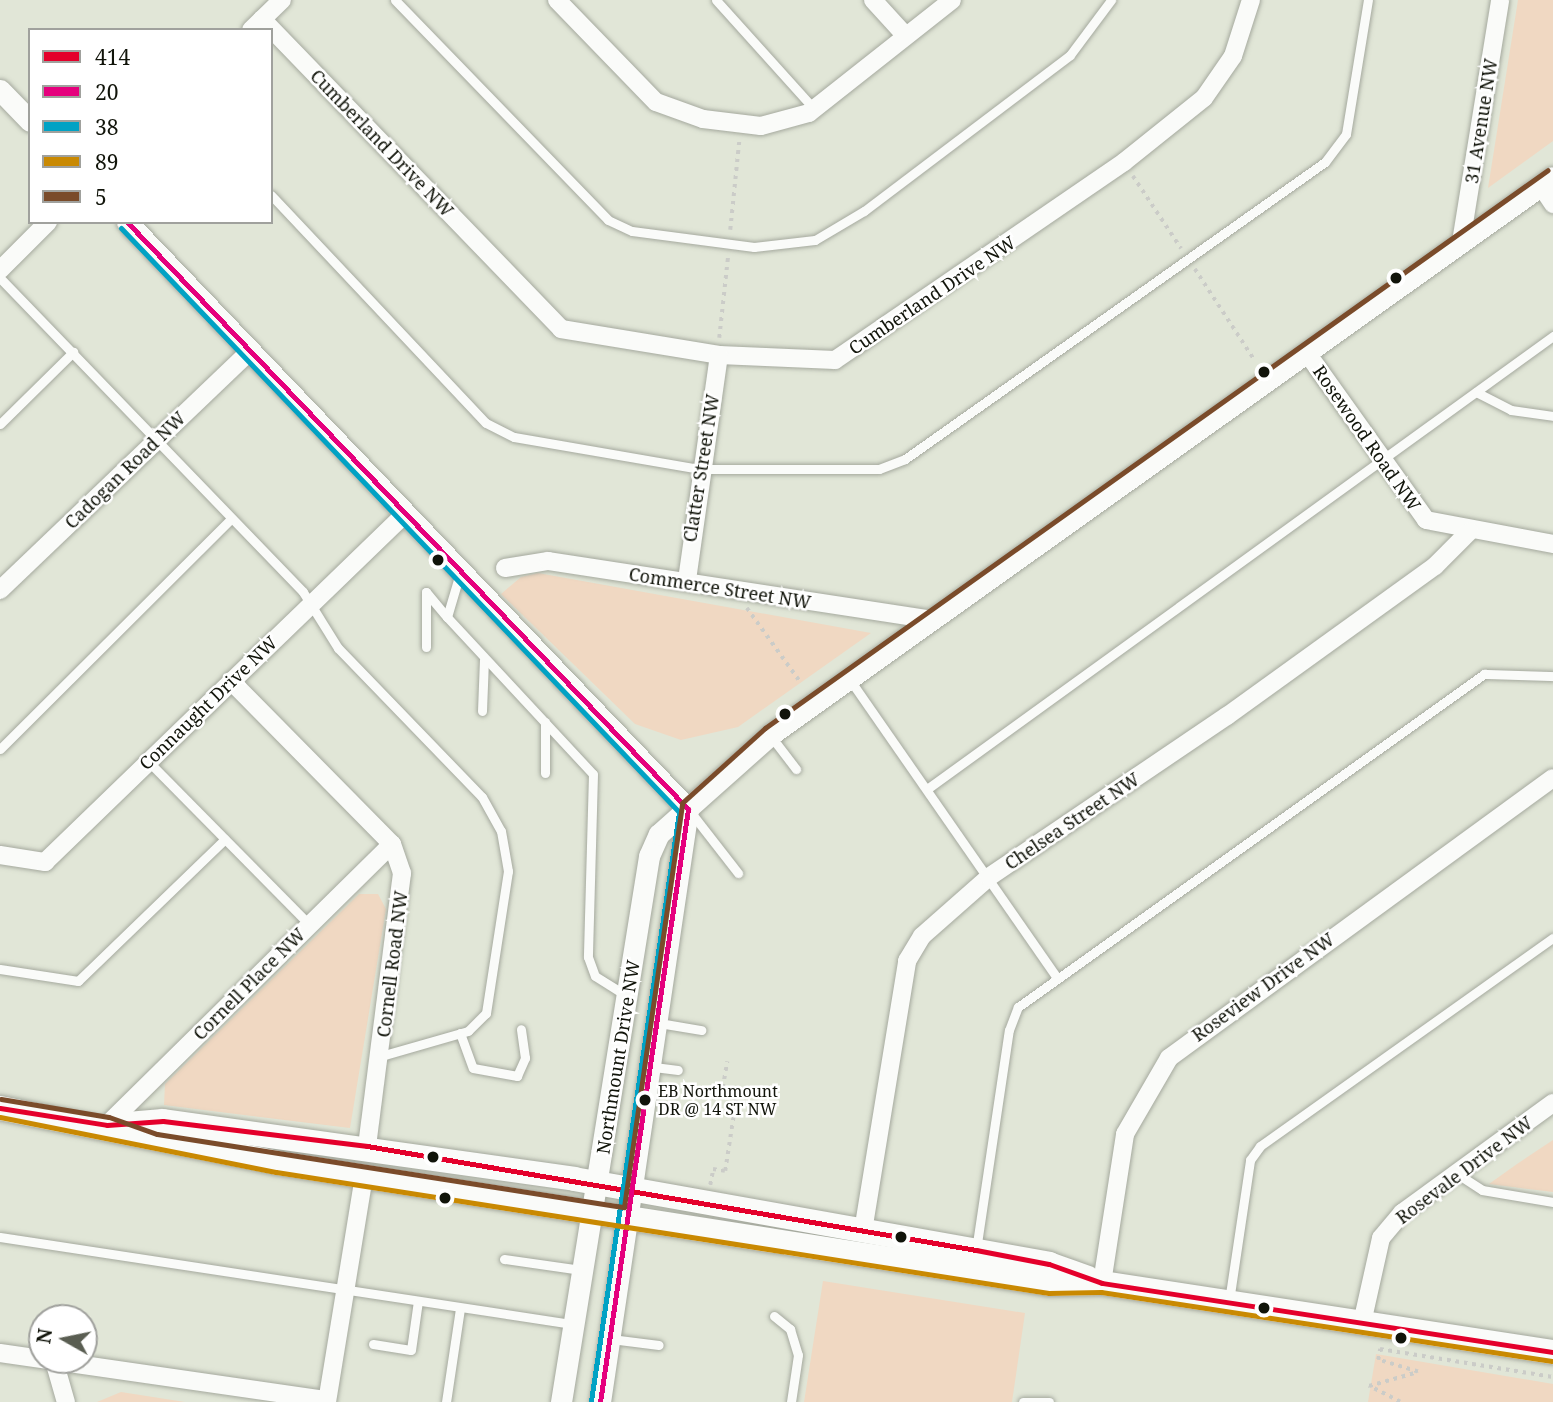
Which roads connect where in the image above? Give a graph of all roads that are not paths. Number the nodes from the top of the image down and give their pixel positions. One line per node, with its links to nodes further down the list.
1 (282, 0): 11 (street)
2 (395, 0): 7 (lane)
3 (557, 0): 15 (street)
4 (716, 0): 15 (lane)
5 (873, 0): 12 (street)
6 (952, 0): 12 (street)
7 (1111, 0)
8 (1251, 0): 25 (street, Cumberland Drive NW)
9 (1368, 0): 34 (lane)
10 (1500, 0): 21 (street, 31 Avenue NW)
11 (257, 24)
12 (905, 35): 15 (street)
13 (273, 40): 25 (street, Cumberland Drive NW)
14 (4, 102): 16 (street)
15 (814, 109)
16 (28, 120)
17 (1549, 189): 21 (street)
18 (273, 197): 34 (lane)
19 (46, 224): 22 (street)
20 (129, 224): 26 (street)
21 (1461, 242): 28 (street)
22 (0, 270)
23 (0, 278): 27 (lane)
24 (1553, 336): 29 (lane)
25 (719, 350): 34 (street, Clatter Street NW)
26 (250, 351): 32 (street, Cadogan Road NW); 35 (street)
27 (73, 352): 31 (lane); 32 (lane)
28 (1307, 353): 33 (street, Rosewood Road NW); 45 (street)
29 (1476, 392): 30 (lane); 33 (lane)
30 (1553, 416)
31 (0, 424)
32 (159, 438): 36 (lane); 42 (street, Cadogan Road NW)
33 (1382, 460): 37 (street, Rosewood Road NW); 59 (lane)
34 (700, 469): 41 (street, Clatter Street NW)
35 (406, 513): 40 (street); 43 (street, Connaught Drive NW)
36 (231, 519): 43 (lane); 54 (lane)
37 (1471, 531): 38 (street, Rosewood Road NW); 65 (street, Chelsea Street NW)
38 (1553, 544)
39 (505, 568): 41 (street, Commerce Street NW)
40 (461, 571): 44 (lane); 60 (street)
41 (687, 580): 45 (street, Commerce Street NW)
42 (0, 590)
43 (311, 602): 50 (street, Connaught Drive NW); 74 (lane)
44 (447, 617): 46 (lane); 47 (lane)
45 (934, 620): 49 (street)
46 (426, 646)
47 (484, 660): 51 (lane); 52 (lane)
48 (1553, 676): 69 (lane)
49 (850, 680): 53 (street); 59 (lane)
50 (231, 681): 55 (street, Connaught Drive NW); 62 (street)
51 (482, 711)
52 (545, 722): 57 (lane); 70 (lane)
53 (770, 736): 56 (lane); 60 (street)
54 (0, 749)
55 (148, 761): 61 (lane); 63 (street, Connaught Drive NW)
56 (796, 769)
57 (545, 773)
58 (1553, 778): 94 (street, Roseview Drive NW)
59 (927, 789): 65 (lane)
60 (688, 809): 64 (lane); 70 (street, Northmount Drive NW); 71 (street, Northmount Drive NW)
61 (225, 839): 66 (lane); 68 (lane)
62 (391, 844): 66 (street, Cornell Place NW); 75 (street, Cornell Road NW)
63 (0, 855)
64 (738, 873)
65 (989, 877): 69 (lane); 89 (street, Chelsea Street NW)
66 (310, 925): 80 (street, Cornell Place NW)
67 (1553, 938): 97 (lane)
68 (0, 970)
69 (1056, 976): 91 (lane)
70 (628, 997): 84 (street, Northmount Drive NW)
71 (659, 1023): 73 (lane); 76 (street, Northmount Drive NW)
72 (522, 1029): 74 (lane)
73 (701, 1030)
74 (460, 1033): 75 (lane)
75 (381, 1056): 81 (street, Cornell Road NW)
76 (654, 1067): 77 (lane); 85 (street, Northmount Drive NW)
77 (678, 1070)
78 (1553, 1103): 82 (street, Rosevale Drive NW)
79 (0, 1108): 80 (main road)
80 (107, 1125): 81 (main road); 83 (main road)
81 (367, 1146): 84 (main road)
82 (1455, 1173): 86 (lane); 100 (street, Rosevale Drive NW)
83 (364, 1176): 87 (main road); 95 (street)
84 (599, 1183): 85 (main road); 87 (street, Northmount Drive NW)
85 (635, 1189): 88 (street, Northmount Drive NW); 89 (main road)
86 (1553, 1202)
87 (594, 1211): 88 (main road); 93 (street, Northmount Drive NW)
88 (631, 1217): 94 (main road); 102 (street, Northmount Drive NW)
89 (863, 1231): 91 (main road)
90 (0, 1237): 95 (lane)
91 (976, 1250): 94 (main road)
92 (504, 1259): 93 (lane)
93 (583, 1270): 101 (street, Northmount Drive NW)
94 (1102, 1283): 97 (main road)
95 (344, 1289): 96 (lane); 110 (street)
96 (418, 1301): 98 (lane); 103 (lane)
97 (1229, 1303): 100 (main road)
98 (460, 1308): 101 (lane); 112 (lane)
99 (774, 1316): 115 (lane)
100 (1362, 1323): 105 (main road)
101 (574, 1325): 113 (street, Northmount Drive NW)
102 (611, 1339): 104 (lane); 114 (street, Northmount Drive NW)
103 (373, 1344)
104 (659, 1345)
105 (1553, 1352)
106 (0, 1353): 107 (street)
107 (28, 1359)
108 (98, 1370): 110 (street)
109 (58, 1374): 111 (street)
110 (327, 1401)
111 (66, 1402)
112 (446, 1402)
113 (561, 1402)
114 (600, 1402)
115 (791, 1402)
116 (1023, 1402): 117 (lane)
117 (1049, 1402)

